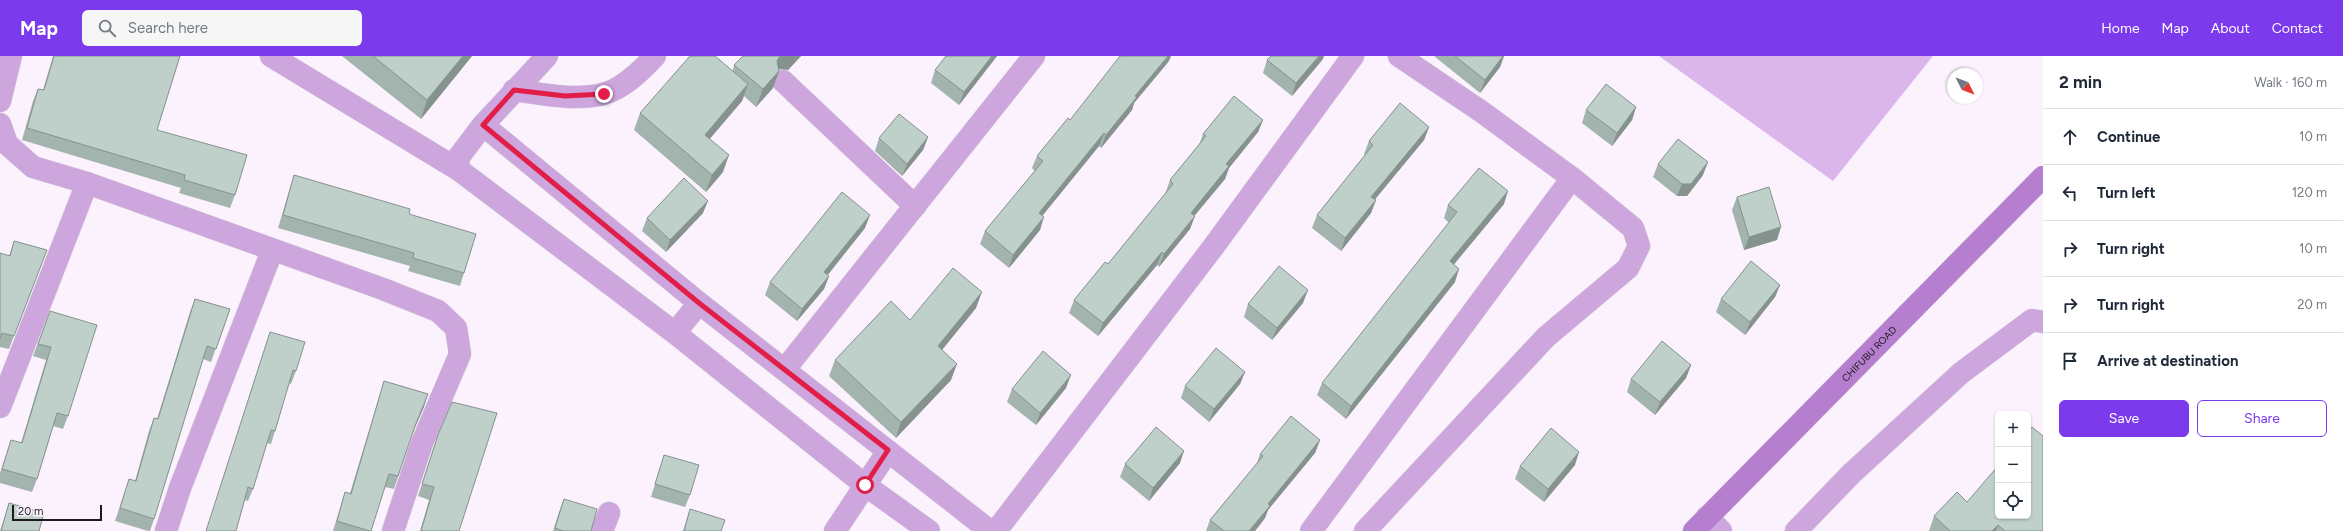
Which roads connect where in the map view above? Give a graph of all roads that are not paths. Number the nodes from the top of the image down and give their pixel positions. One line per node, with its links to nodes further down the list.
1 (271, 56): 13 (street)
2 (547, 56): 9 (street)
3 (656, 56): 9 (street)
4 (1034, 56): 17 (street)
5 (1353, 56): 32 (street)
6 (1399, 56): 15 (street)
7 (9, 57): 10 (street)
8 (783, 81): 17 (street)
9 (514, 90): 12 (street)
10 (0, 101)
11 (0, 124): 16 (street)
12 (483, 125): 13 (street); 19 (street)
13 (460, 170): 21 (street)
14 (2043, 177): 26 (main road, CHIFUBU ROAD)
15 (1572, 178): 33 (street); 34 (street)
16 (87, 183): 18 (street); 23 (street)
17 (915, 206): 22 (street)
18 (272, 250): 27 (street); 28 (street)
19 (699, 303): 21 (street); 22 (street)
20 (2043, 322): 35 (street)
21 (675, 333): 25 (street)
22 (785, 369): 24 (street)
23 (0, 407)
24 (888, 450): 25 (street); 31 (street)
25 (865, 485): 29 (street); 30 (street)
26 (1708, 526)
27 (166, 531)
28 (393, 531)
29 (835, 531)
30 (929, 531)
31 (990, 531)
32 (996, 531)
33 (1311, 531)
34 (1365, 531)
35 (1796, 531)

